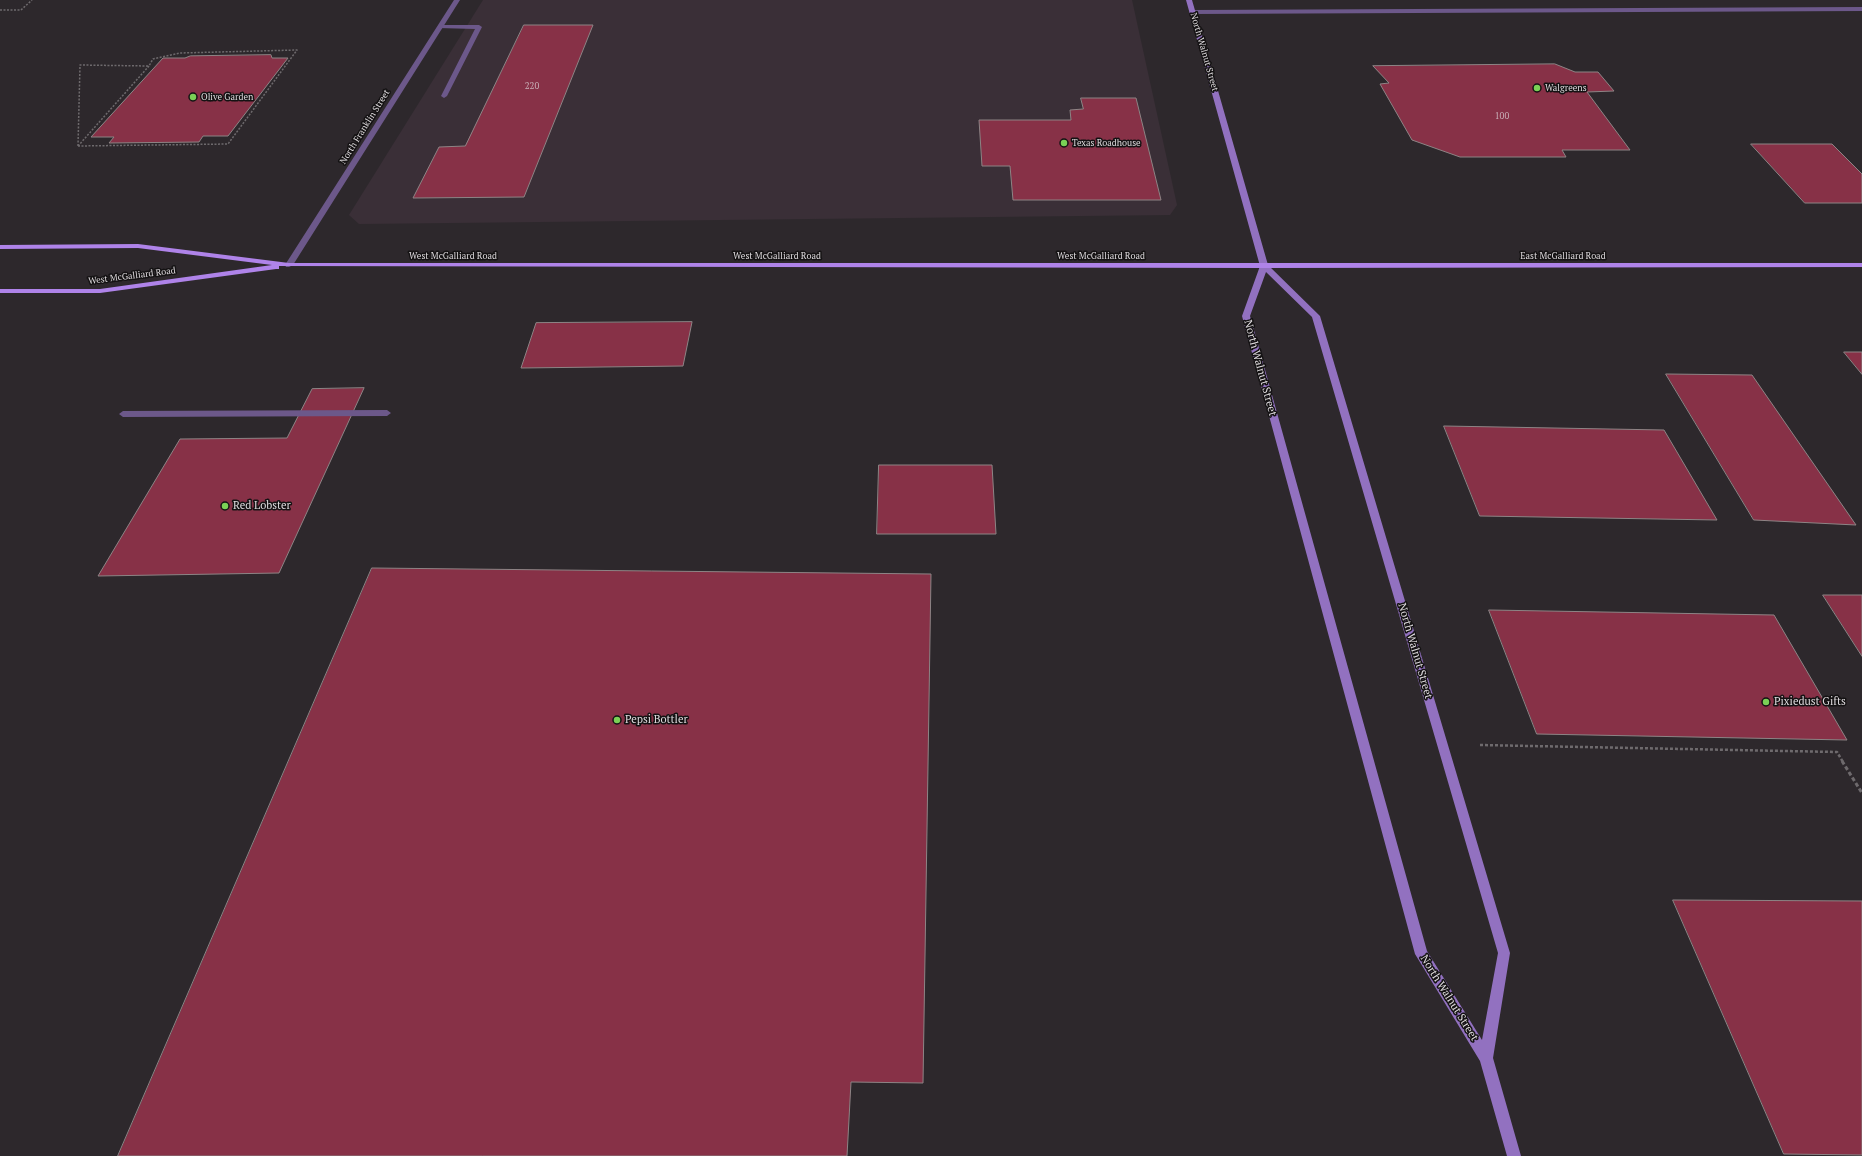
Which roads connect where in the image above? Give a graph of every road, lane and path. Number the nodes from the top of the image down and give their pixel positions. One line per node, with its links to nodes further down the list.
1 (32, 0): 5 (path)
2 (457, 0): 7 (street, North Franklin Street)
3 (1188, 0): 6 (main road, North Walnut Street)
4 (1862, 9): 6 (street)
5 (0, 10)
6 (1192, 12): 14 (main road, North Walnut Street)
7 (440, 27): 9 (street); 12 (street, North Franklin Street)
8 (149, 66): 10 (path); 10 (path); 10 (path)
9 (444, 96)
10 (78, 146)
11 (0, 247): 12 (main road, West McGalliard Road)
12 (289, 265): 14 (main road, West McGalliard Road); 15 (main road, West McGalliard Road)
13 (1862, 265): 14 (main road, East McGalliard Road)
14 (1264, 266): 20 (main road, North Walnut Street); 20 (main road, North Walnut Street)
15 (0, 291)
16 (387, 413): 17 (street)
17 (123, 414)
18 (1480, 745): 19 (path)
19 (1862, 793)
20 (1486, 1058): 21 (main road, North Walnut Street)
21 (1514, 1156)

